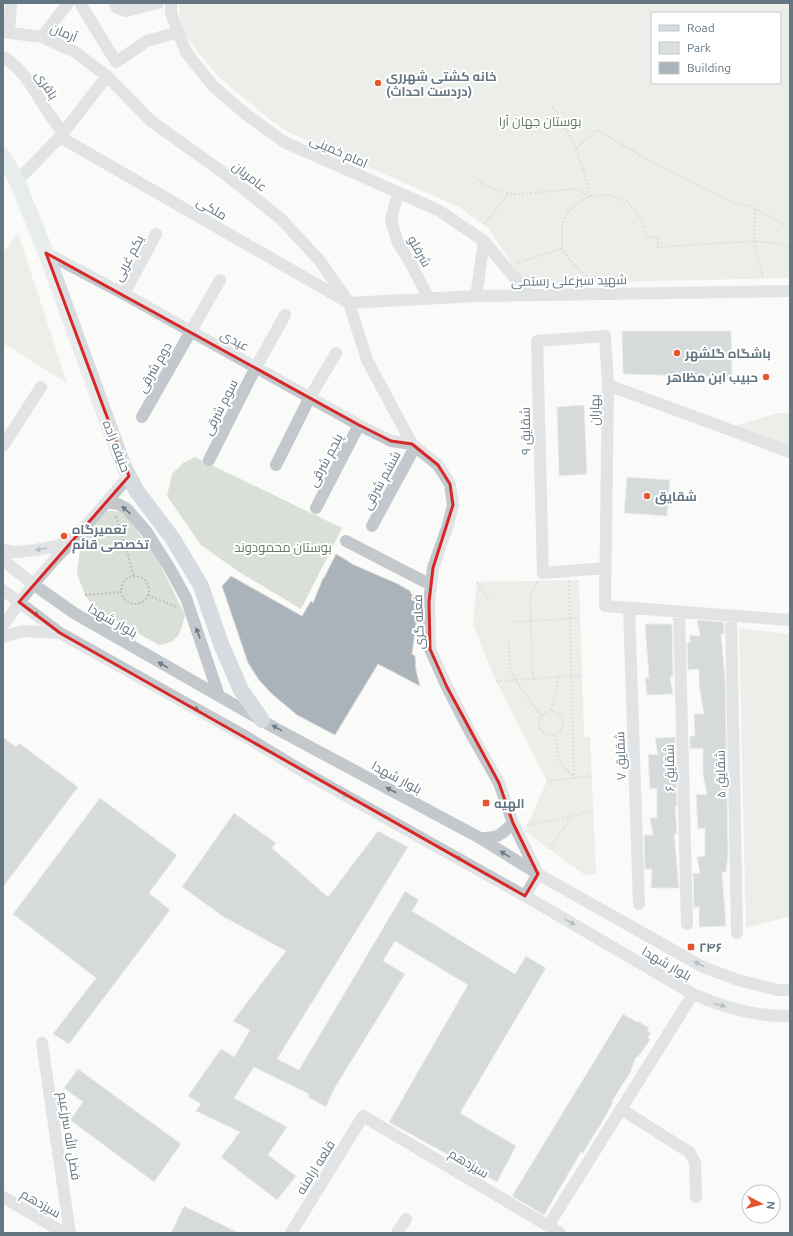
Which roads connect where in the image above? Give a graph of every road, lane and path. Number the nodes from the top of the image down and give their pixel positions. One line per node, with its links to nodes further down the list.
1 (11, 3): 7 (street)
2 (68, 3): 9 (street)
3 (80, 3): 8 (street)
4 (115, 3): 5 (street)
5 (158, 3)
6 (171, 3): 8 (street, امام خمینی)
7 (6, 32): 9 (street, آرمان)
8 (178, 32): 18 (street, امام خمینی)
9 (42, 38): 11 (street, آرمان)
10 (3, 57): 13 (street, باقری)
11 (106, 76): 13 (street); 39 (street, عامریان)
12 (552, 106): 14 (path)
13 (62, 135): 17 (street); 39 (street, ملکی)
14 (576, 148): 20 (path); 21 (path)
15 (3, 156): 17 (main road, حنیفه زاده)
16 (474, 177): 19 (path)
17 (17, 181): 29 (main road, حنیفه زاده)
18 (398, 192): 26 (street, امام خمینی); 38 (street, شرفلو)
19 (509, 194): 20 (path); 22 (path)
20 (589, 196): 25 (path); 28 (path)
21 (755, 208): 23 (path); 25 (path)
22 (484, 224)
23 (790, 228)
24 (156, 234): 35 (street, یکم غربی)
25 (754, 240): 27 (path); 31 (path)
26 (484, 241): 36 (street, امام خمینی); 37 (street)
27 (790, 247)
28 (562, 248): 30 (path); 33 (path)
29 (46, 253): 35 (street, عیدی); 54 (main road, حنیفه زاده)
30 (513, 265)
31 (763, 278)
32 (220, 280): 41 (street, دوم شرقی)
33 (593, 282)
34 (790, 291): 36 (street, شهید سبزعلی رستمی)
35 (124, 294): 41 (street, عیدی)
36 (529, 295): 37 (street, شهید سبزعلی رستمی)
37 (476, 296): 38 (street, شهید سبزعلی رستمی)
38 (429, 299): 39 (street, شهید سبزعلی رستمی)
39 (350, 303): 49 (street, عامریان)
40 (285, 314): 43 (street, سوم شرقی)
41 (190, 332): 43 (street, عیدی); 47 (street, دوم شرقی)
42 (336, 353): 46 (street)
43 (256, 367): 46 (street, عیدی); 52 (street, سوم شرقی)
44 (608, 384): 51 (street, بهاران); 63 (street, بهاران); 63 (street, شقایق ۹)
45 (41, 387): 50 (street)
46 (310, 397): 48 (street, عیدی); 53 (street)
47 (142, 417)
48 (359, 425): 49 (street, عیدی); 56 (street, پنجم شرقی)
49 (414, 445): 58 (street, ششم شرقی); 69 (street, فعله گری)
50 (3, 446)
51 (790, 452)
52 (209, 460)
53 (276, 465)
54 (129, 476): 55 (street); 98 (main road, حنیفه زاده)
55 (106, 502): 59 (street); 95 (street, one-way to 55)
56 (316, 508)
57 (115, 511): 64 (path)
58 (372, 526)
59 (77, 536): 61 (street, one-way to 61); 68 (street)
60 (346, 541): 69 (street)
61 (3, 550)
62 (3, 560): 68 (street, بلوار شهدا)
63 (606, 568): 76 (street, بهاران)
64 (134, 576): 71 (path); 73 (path)
65 (537, 580): 83 (path)
66 (569, 580): 81 (path)
67 (476, 582): 74 (path)
68 (33, 584): 75 (street); 95 (street, بلوار شهدا, one-way to 68)
69 (431, 585): 105 (street, فعله گری)
70 (3, 590): 75 (street, بلوار شهدا)
71 (122, 592): 72 (path); 73 (path)
72 (85, 595)
73 (148, 595): 77 (path)
74 (489, 601)
75 (19, 602): 85 (street); 86 (street, بلوار شهدا, one-way to 86)
76 (630, 608): 78 (street); 111 (street, شقایق ۷)
77 (182, 609)
78 (679, 612): 79 (street); 112 (street, شقایق ۶)
79 (731, 616): 82 (street); 113 (street, شقایق ۵)
80 (580, 618): 81 (path)
81 (570, 619): 83 (path); 90 (path)
82 (790, 620)
83 (530, 621): 84 (path); 92 (path)
84 (515, 622)
85 (3, 626)
86 (60, 633): 87 (street); 110 (street, بلوار شهدا, one-way to 110)
87 (3, 637)
88 (510, 643): 93 (path)
89 (582, 675): 90 (path)
90 (571, 676): 91 (path); 101 (path)
91 (559, 677): 92 (path); 96 (path)
92 (533, 679): 93 (path)
93 (515, 680): 94 (path); 97 (path)
94 (496, 681)
95 (220, 696): 98 (street, بلوار شهدا)
96 (551, 710): 97 (path); 99 (path)
97 (541, 716): 99 (path)
98 (262, 720): 107 (street, بلوار شهدا, one-way to 98)
99 (555, 735): 101 (path)
100 (592, 776): 101 (path)
101 (574, 778): 102 (path)
102 (547, 781)
103 (594, 812): 104 (path)
104 (572, 816): 106 (path); 108 (path)
105 (513, 823): 107 (street); 109 (street, فعله گری)
106 (527, 825)
107 (480, 838): 109 (street, بلوار شهدا, one-way to 107)
108 (549, 849)
109 (538, 874): 110 (street); 114 (street, بلوار شهدا, one-way to 109)
110 (525, 896): 115 (street, بلوار شهدا, one-way to 115)
111 (639, 904)
112 (687, 924)
113 (737, 933)
114 (790, 990)
115 (693, 994): 116 (street, بلوار شهدا, one-way to 116); 118 (street)
116 (790, 1016)
117 (42, 1043): 125 (street, فضل الله سرزعیم)
118 (621, 1109): 121 (street); 123 (street)
119 (363, 1116): 123 (street, سیزدهم); 126 (street, قلعه ارامنه)
120 (3, 1197): 124 (street, سیزدهم)
121 (696, 1197)
122 (406, 1219): 127 (street)
123 (548, 1226): 128 (street, سیزدهم)
124 (64, 1233)
125 (70, 1233)
126 (291, 1233)
127 (397, 1233)
128 (560, 1233)

